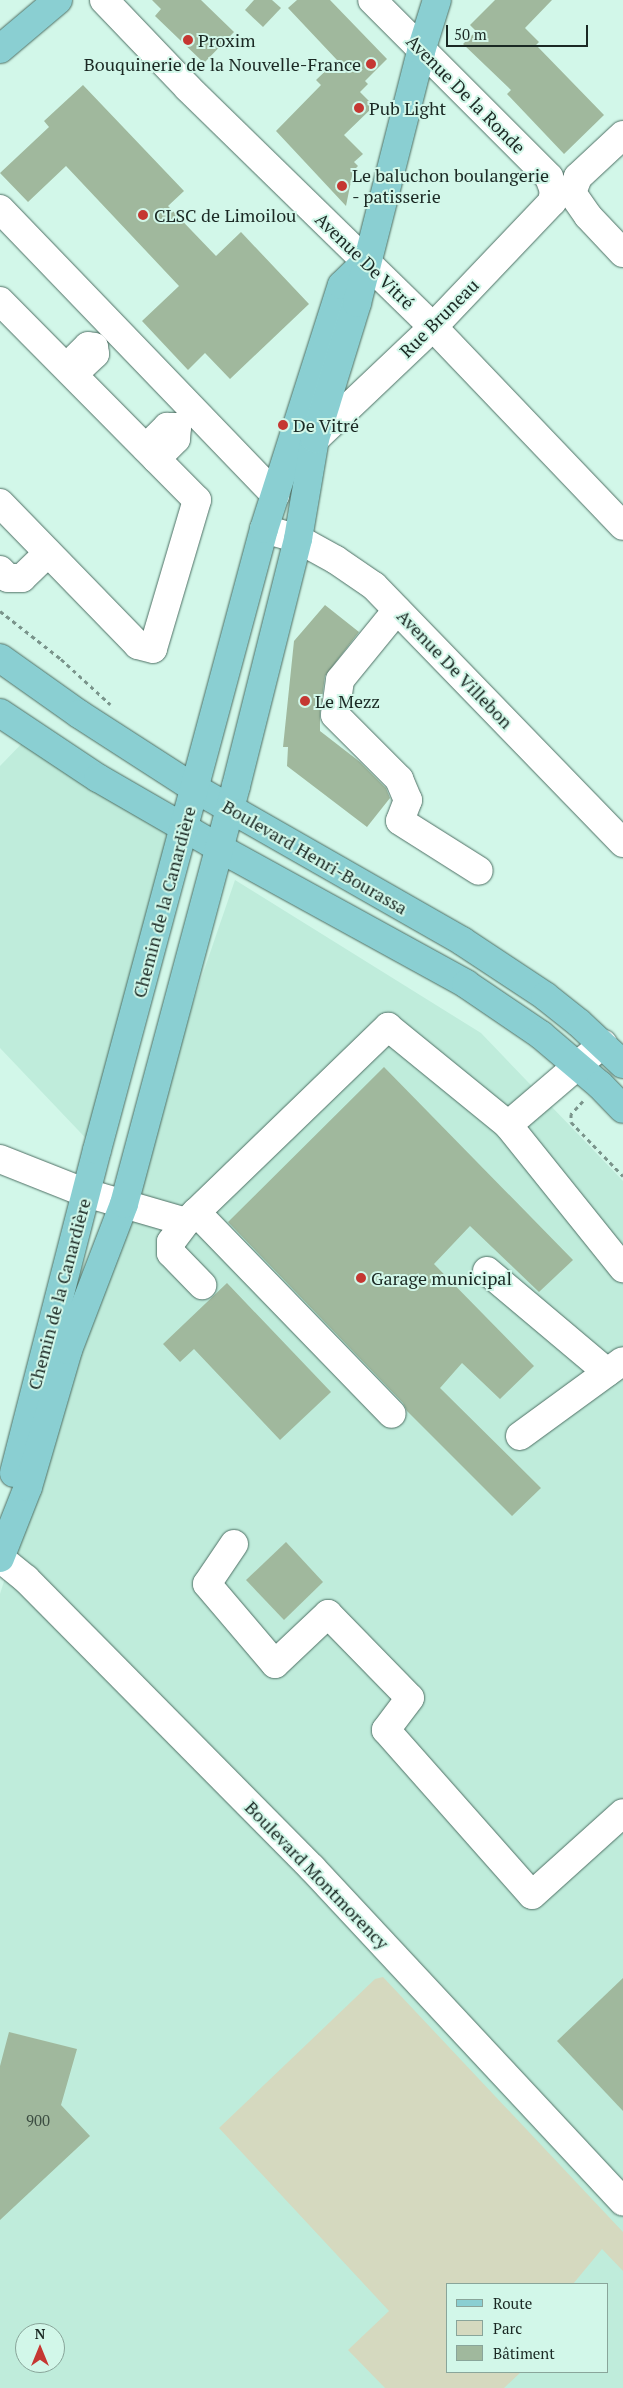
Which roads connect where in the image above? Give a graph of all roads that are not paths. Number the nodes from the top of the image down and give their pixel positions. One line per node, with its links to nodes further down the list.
1 (58, 0): 5 (main road)
2 (104, 0): 11 (street, Avenue De Vitré)
3 (372, 0): 6 (street, Avenue De la Ronde)
4 (438, 0): 6 (main road, Chemin de la Canardière)
5 (0, 49)
6 (421, 51): 8 (street, Avenue De la Ronde); 11 (main road, Chemin de la Canardière)
7 (623, 135): 8 (street, Rue Bruneau)
8 (563, 192): 10 (street, Avenue De la Ronde); 14 (street, Rue Bruneau)
9 (0, 209): 13 (street)
10 (623, 253)
11 (366, 262): 14 (street, Avenue De Vitré); 17 (main road, Chemin de la Canardière); 19 (main road, Chemin de la Canardière)
12 (0, 301): 15 (street)
13 (114, 327): 15 (street); 16 (street)
14 (433, 327): 17 (street, Rue Bruneau); 21 (street, Avenue De Vitré)
15 (72, 370): 18 (street)
16 (186, 419): 18 (street); 19 (street)
17 (315, 439): 23 (main road, Chemin de la Canardière)
18 (151, 453): 24 (street)
19 (275, 495): 22 (main road, Chemin de la Canardière)
20 (0, 503): 24 (street)
21 (623, 526)
22 (264, 529): 23 (street, Avenue De Villebon); 29 (main road, Chemin de la Canardière)
23 (298, 539): 26 (street, Avenue De Villebon); 30 (main road, Chemin de la Canardière)
24 (48, 553): 25 (street)
25 (0, 570)
26 (397, 610): 32 (street, Avenue De Villebon); 34 (street)
27 (0, 658): 29 (main road, Boulevard Henri-Bourassa)
28 (0, 713): 31 (main road, Boulevard Henri-Bourassa)
29 (194, 788): 30 (main road, Boulevard Henri-Bourassa); 31 (main road, Chemin de la Canardière)
30 (230, 808): 33 (main road, Chemin de la Canardière); 35 (main road, Boulevard Henri-Bourassa)
31 (184, 827): 33 (main road, Boulevard Henri-Bourassa); 41 (main road, Chemin de la Canardière)
32 (623, 843)
33 (219, 848): 37 (main road, Boulevard Henri-Bourassa); 42 (main road, Chemin de la Canardière)
34 (479, 871)
35 (603, 1044): 36 (main road, Boulevard Henri-Bourassa); 37 (street)
36 (623, 1064)
37 (576, 1066): 38 (main road, Boulevard Henri-Bourassa); 39 (street)
38 (623, 1109)
39 (508, 1125): 43 (street); 44 (street)
40 (0, 1159): 41 (street)
41 (86, 1193): 42 (street); 50 (main road, Chemin de la Canardière)
42 (124, 1204): 43 (street); 52 (main road, Chemin de la Canardière)
43 (191, 1217): 46 (street); 48 (street)
44 (623, 1268)
45 (487, 1271): 47 (street)
46 (202, 1285)
47 (615, 1366): 49 (street)
48 (392, 1414)
49 (520, 1436)
50 (7, 1466): 52 (main road, Chemin de la Canardière)
51 (234, 1544): 53 (street)
52 (0, 1558): 54 (street, Boulevard Montmorency)
53 (623, 1812)
54 (623, 2202)

